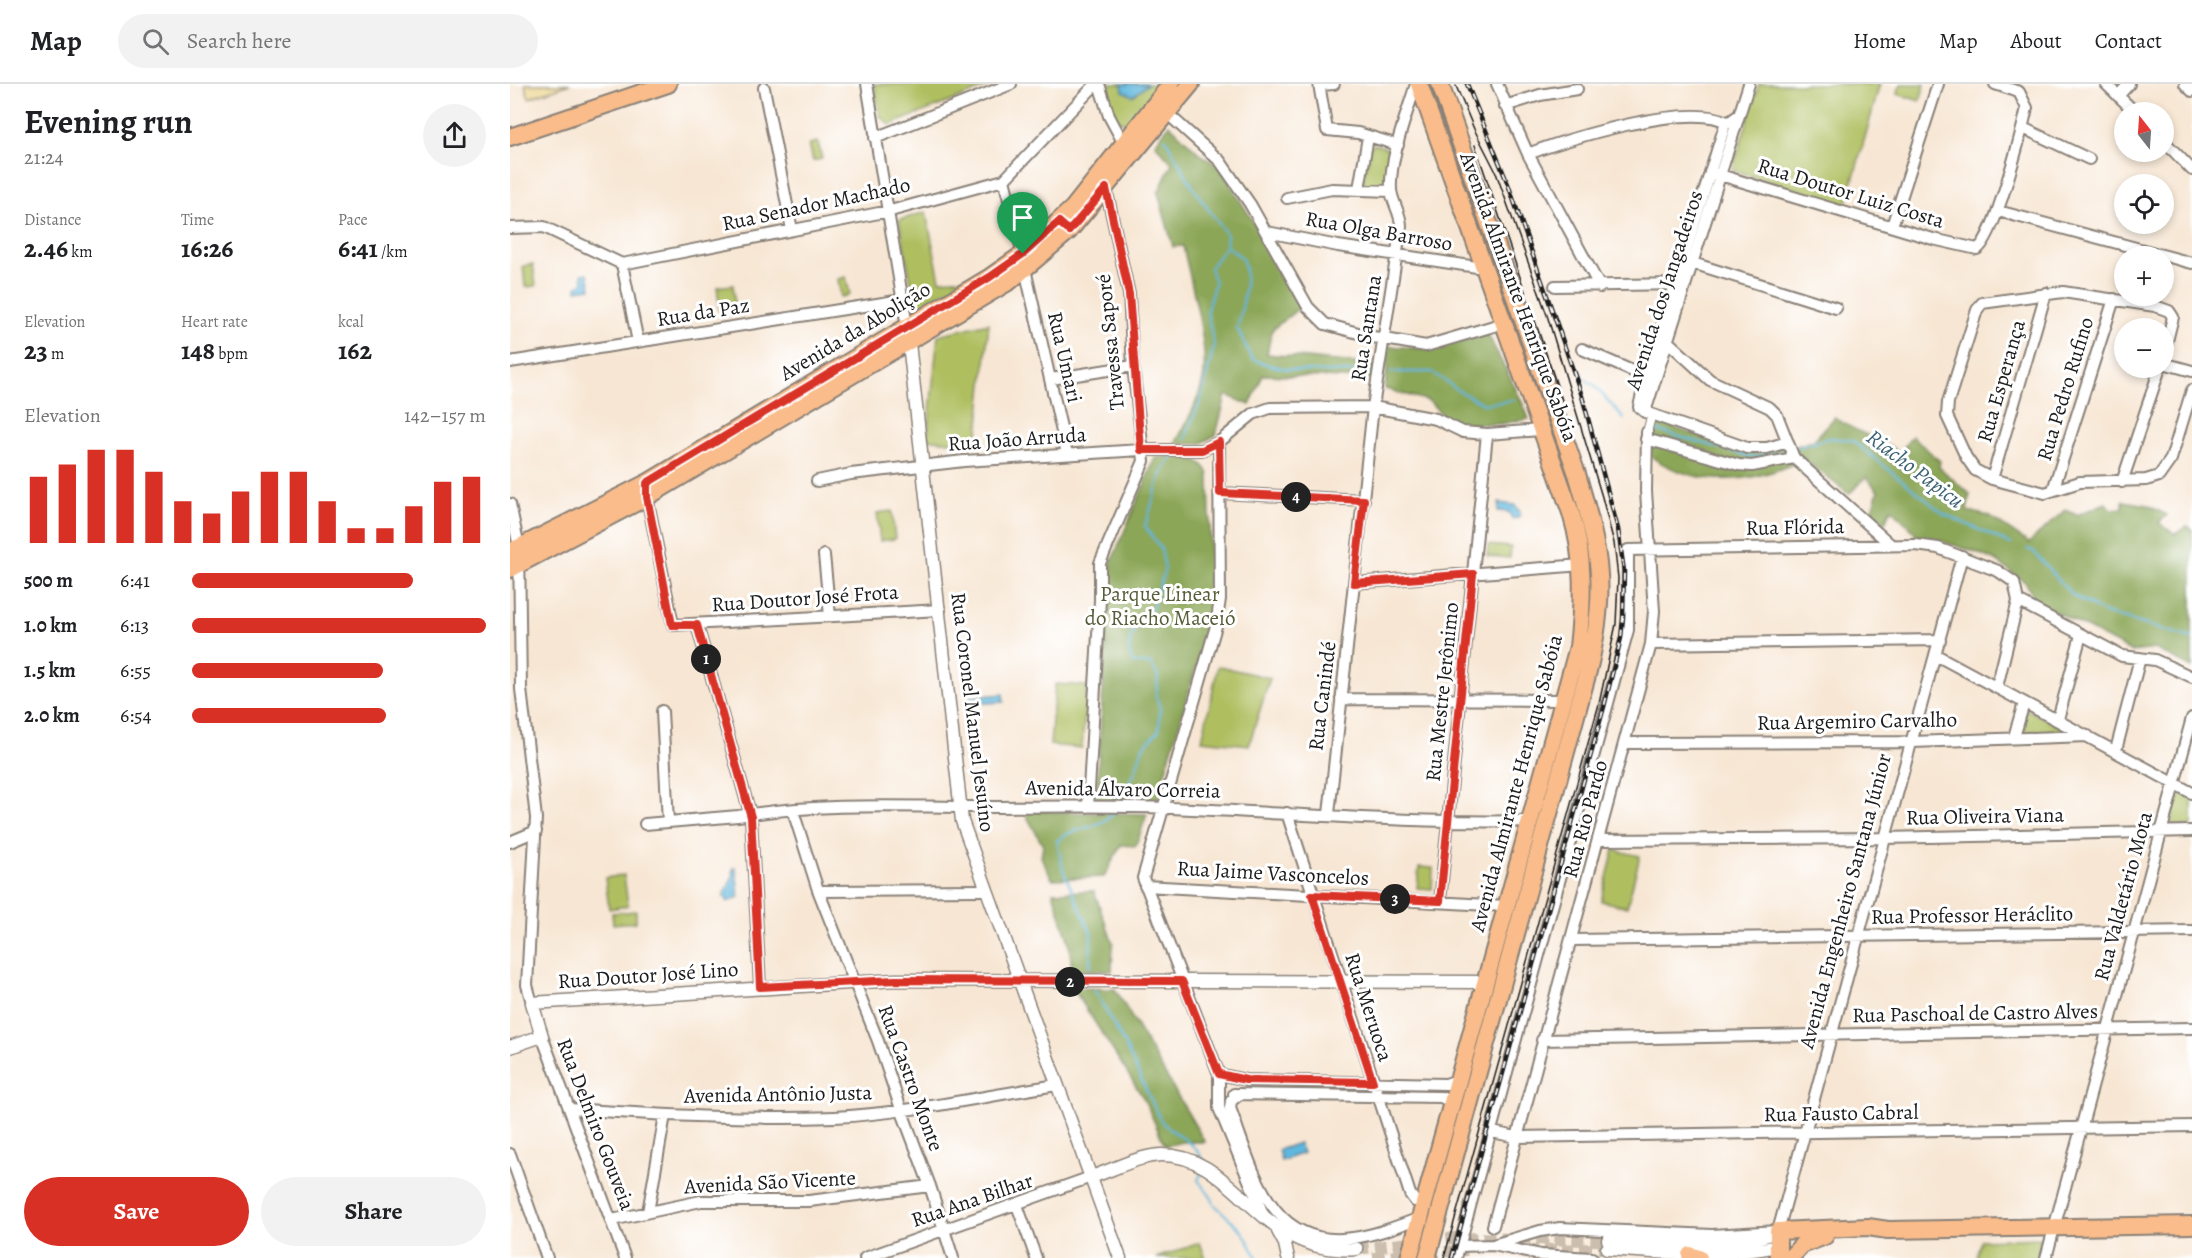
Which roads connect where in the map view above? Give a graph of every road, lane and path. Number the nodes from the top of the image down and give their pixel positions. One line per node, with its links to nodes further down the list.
1 (668, 84): 28 (main road)
2 (867, 84): 30 (street)
3 (1011, 84): 30 (street)
4 (1097, 84): 31 (street); 38 (street)
5 (1171, 84): 31 (main road, Avenida da Abolição)
6 (1191, 84): 24 (main road, Avenida da Abolição)
7 (1319, 84): 8 (street); 29 (street)
8 (1334, 84)
9 (1418, 84): 32 (street, Rua Santana); 55 (main road, Avenida Almirante Henrique Sabóia)
10 (1440, 84): 87 (main road, Avenida Almirante Henrique Sabóia)
11 (1497, 84): 23 (street)
12 (1749, 84): 25 (street, Avenida dos Jangadeiros)
13 (1938, 84): 46 (street)
14 (1995, 84): 27 (street)
15 (2106, 84): 21 (street)
16 (2129, 84): 21 (street)
17 (2185, 84): 20 (street)
18 (764, 88): 48 (street)
19 (1578, 89): 23 (street)
20 (2192, 91)
21 (2118, 96): 22 (street)
22 (2124, 102)
23 (1505, 106): 34 (street)
24 (1168, 114): 39 (main road, Avenida da Abolição); 49 (street)
25 (1739, 115): 26 (street); 37 (street, Avenida dos Jangadeiros)
26 (1728, 123): 34 (street); 37 (street, Avenida dos Jangadeiros)
27 (2023, 128): 35 (street); 43 (street)
28 (510, 137)
29 (1368, 137): 32 (street); 40 (street)
30 (875, 138): 44 (street)
31 (1124, 142): 45 (main road, Avenida da Abolição)
32 (1398, 145): 41 (street, Rua Santana)
33 (2174, 151): 36 (street)
34 (1528, 154): 58 (street)
35 (2089, 159)
36 (2192, 170)
37 (1716, 173): 46 (street, Rua Doutor Luiz Costa); 52 (street, Avenida dos Jangadeiros)
38 (1004, 180): 44 (street, Rua Senador Machado); 51 (street, Rua Umari)
39 (1106, 188): 45 (main road, Avenida da Abolição); 72 (street, Travessa Saporé)
40 (1359, 189): 41 (street); 42 (street)
41 (1391, 191): 50 (street, Rua Santana)
42 (1287, 198)
43 (1998, 211): 46 (street, Rua Doutor Luiz Costa); 53 (street)
44 (886, 212): 48 (street, Rua Senador Machado); 61 (street)
45 (1064, 226): 51 (main road, Avenida da Abolição)
46 (1892, 226)
47 (510, 228): 54 (street)
48 (792, 230): 54 (street, Rua Senador Machado)
49 (1267, 232): 50 (street, Rua Olga Barroso); 68 (street)
50 (1397, 255): 55 (street, Rua Olga Barroso); 68 (street, Rua Santana)
51 (1024, 261): 66 (main road, Avenida da Abolição); 77 (street, Rua Umari)
52 (1688, 261): 56 (street, Avenida dos Jangadeiros); 63 (street)
53 (2192, 263)
54 (622, 264): 69 (street)
55 (1484, 265): 65 (main road, Avenida Almirante Henrique Sabóia)
56 (1681, 284): 58 (street); 67 (street, Avenida dos Jangadeiros)
57 (1556, 286): 58 (street)
58 (1600, 287)
59 (2046, 294): 60 (street); 91 (street, Rua Esperança); 91 (street)
60 (2114, 299): 90 (street, Rua Pedro Rufino)
61 (902, 300): 66 (street); 69 (street, Rua da Paz)
62 (2155, 306): 64 (street)
63 (1836, 308)
64 (2172, 318)
65 (1504, 323): 68 (street); 81 (main road, Avenida Almirante Henrique Sabóia)
66 (908, 334): 88 (street, Rua Coronel Manuel Jesuíno); 95 (main road, Avenida da Abolição)
67 (1665, 338): 75 (street, Avenida dos Jangadeiros); 80 (street, Avenida dos Jangadeiros); 85 (street)
68 (1383, 339): 79 (street, Rua Santana)
69 (638, 342): 71 (street, Rua da Paz)
70 (1582, 349): 75 (street)
71 (510, 362)
72 (1133, 366): 77 (street); 84 (street, Travessa Saporé)
73 (2174, 366): 74 (street)
74 (2192, 371)
75 (1646, 377): 80 (street, Avenida dos Jangadeiros)
76 (2157, 378): 94 (street)
77 (1051, 379): 86 (street, Rua Umari)
78 (2192, 390): 94 (street)
79 (1373, 407): 82 (street); 83 (street); 98 (street, Rua Santana)
80 (1648, 423): 85 (street); 85 (street); 101 (street, Rua Rio Pardo)
81 (1542, 430): 82 (street); 89 (main road, Avenida Almirante Henrique Sabóia)
82 (1487, 434): 106 (street, Rua Mestre Jerônimo)
83 (1219, 442): 84 (street, Rua João Arruda); 97 (street)
84 (1141, 450): 86 (street, Rua João Arruda); 134 (street, Travessa Saporé)
85 (1791, 450): 100 (street)
86 (1067, 454): 88 (street, Rua João Arruda)
87 (1573, 462): 89 (main road); 218 (main road, Avenida Almirante Henrique Sabóia)
88 (924, 466): 92 (street, Rua João Arruda); 109 (street, Rua Coronel Manuel Jesuíno)
89 (1556, 467): 105 (main road, Avenida Almirante Henrique Sabóia)
90 (2059, 472): 93 (street); 96 (street, Rua Pedro Rufino)
91 (1992, 480): 96 (street)
92 (817, 481)
93 (2080, 482): 94 (street); 96 (street)
94 (2122, 482)
95 (647, 490): 104 (main road, Avenida da Abolição); 111 (street, Rua Doutor José Frota)
96 (2053, 490)
97 (1220, 493): 98 (street); 135 (street)
98 (1364, 500): 107 (street, Rua Santana)
99 (510, 504): 104 (street)
100 (1890, 544): 101 (street, Rua Flórida); 103 (street, Rua Flórida)
101 (1651, 549): 114 (street, Rua Rio Pardo); 186 (street, Rua Flórida)
102 (824, 555): 110 (street)
103 (1962, 556): 108 (street, Rua Flórida); 113 (street, Avenida Engenheiro Santana Júnior)
104 (515, 558): 144 (street)
105 (1582, 565): 106 (street); 121 (main road, Avenida Almirante Henrique Sabóia)
106 (1473, 574): 107 (street); 120 (street, Rua Mestre Jerônimo)
107 (1354, 583): 119 (street, Rua Canindé)
108 (2019, 601): 112 (street); 118 (street)
109 (940, 610): 110 (street, Rua Doutor José Frota); 133 (street, Rua Coronel Manuel Jesuíno)
110 (830, 616): 111 (street, Rua Doutor José Frota)
111 (697, 625): 137 (street)
112 (2081, 635): 116 (street); 125 (street)
113 (1940, 640): 114 (street); 115 (street, Avenida Engenheiro Santana Júnior)
114 (1651, 645): 129 (street, Rua Rio Pardo)
115 (1936, 655): 118 (street); 128 (street, Avenida Engenheiro Santana Júnior)
116 (2140, 658): 117 (street); 130 (street)
117 (2192, 677)
118 (1997, 687): 122 (street)
119 (1341, 699): 120 (street); 139 (street, Rua Canindé)
120 (1461, 700): 121 (street); 140 (street, Rua Mestre Jerônimo)
121 (1563, 700): 141 (main road, Avenida Almirante Henrique Sabóia)
122 (2024, 703): 125 (street); 127 (street)
123 (663, 711): 142 (street)
124 (2192, 718): 131 (street, Rua Valdetário Mota)
125 (2058, 719): 126 (street)
126 (2088, 735): 127 (street, Rua Argemiro Carvalho); 130 (street)
127 (2014, 737): 128 (street, Rua Argemiro Carvalho)
128 (1912, 742): 129 (street, Rua Argemiro Carvalho); 147 (street, Avenida Engenheiro Santana Júnior)
129 (1626, 743): 148 (street, Rua Rio Pardo)
130 (2116, 750): 131 (street)
131 (2175, 785): 132 (street); 145 (street, Rua Valdetário Mota)
132 (2192, 793)
133 (960, 807): 134 (street, Avenida Álvaro Correia); 136 (street, Avenida Álvaro Correia); 151 (street, Rua Coronel Manuel Jesuíno)
134 (1089, 807): 135 (street, Avenida Álvaro Correia)
135 (1164, 807): 138 (street, Avenida Álvaro Correia); 150 (street)
136 (793, 811): 137 (street, Avenida Álvaro Correia); 152 (street, Rua Castro Monte)
137 (749, 813): 142 (street, Avenida Álvaro Correia); 165 (street)
138 (1287, 813): 139 (street, Avenida Álvaro Correia); 153 (street, Rua Meruoca)
139 (1329, 814): 140 (street, Avenida Álvaro Correia)
140 (1449, 820): 141 (street, Avenida Álvaro Correia); 154 (street, Rua Mestre Jerônimo)
141 (1530, 821): 155 (main road, Avenida Almirante Henrique Sabóia)
142 (668, 822): 143 (street, Avenida Álvaro Correia)
143 (645, 824)
144 (536, 831): 149 (street); 166 (street)
145 (2160, 831): 146 (street, Rua Oliveira Viana); 147 (street, Rua Oliveira Viana); 157 (street, Rua Valdetário Mota)
146 (2192, 831)
147 (1886, 838): 148 (street, Rua Oliveira Viana); 158 (street, Avenida Engenheiro Santana Júnior)
148 (1599, 840): 159 (street, Rua Rio Pardo)
149 (510, 843)
150 (1145, 886): 153 (street, Rua Jaime Vasconcelos); 161 (street)
151 (986, 890): 152 (street); 162 (street, Rua Coronel Manuel Jesuíno)
152 (819, 891): 160 (street, Rua Castro Monte)
153 (1312, 895): 154 (street, Rua Jaime Vasconcelos); 164 (street, Rua Meruoca)
154 (1440, 901): 155 (street, Rua Jaime Vasconcelos)
155 (1506, 906): 163 (main road, Avenida Almirante Henrique Sabóia)
156 (2192, 931): 157 (street, Rua Professor Heráclito)
157 (2134, 932): 158 (street, Rua Professor Heráclito); 168 (street, Rua Valdetário Mota)
158 (1859, 936): 159 (street, Rua Professor Heráclito); 169 (street, Avenida Engenheiro Santana Júnior)
159 (1572, 940): 171 (street, Rua Rio Pardo)
160 (853, 981): 162 (street, Rua Doutor José Lino); 165 (street, Rua Doutor José Lino); 182 (street, Rua Castro Monte)
161 (1182, 981): 162 (street, Rua Doutor José Lino); 164 (street, Rua Doutor José Lino); 173 (street)
162 (1020, 982): 176 (street, Rua Coronel Manuel Jesuíno)
163 (1485, 982): 164 (street, Rua Doutor José Lino); 174 (main road, Avenida Almirante Henrique Sabóia)
164 (1340, 983): 175 (street, Rua Meruoca)
165 (760, 987): 166 (street, Rua Doutor José Lino)
166 (532, 1003): 170 (street, Rua Delmiro Gouveia)
167 (2192, 1028): 168 (street, Rua Paschoal de Castro Alves)
168 (2108, 1030): 169 (street, Rua Paschoal de Castro Alves); 185 (street, Rua Valdetário Mota)
169 (1832, 1035): 171 (street, Rua Paschoal de Castro Alves); 187 (street, Avenida Engenheiro Santana Júnior)
170 (542, 1036): 172 (street); 181 (street, Rua Delmiro Gouveia)
171 (1542, 1040): 188 (street, Rua Rio Pardo)
172 (510, 1047)
173 (1219, 1074): 175 (street); 180 (street)
174 (1458, 1080): 175 (street); 179 (main road, Avenida Almirante Henrique Sabóia)
175 (1373, 1082): 178 (street, Rua Meruoca)
176 (1057, 1084): 182 (street, Avenida Antônio Justa); 190 (street, Rua Coronel Manuel Jesuíno)
177 (1240, 1094): 178 (street); 180 (street); 195 (street)
178 (1378, 1098): 179 (street); 193 (street, Rua Meruoca)
179 (1451, 1102): 193 (main road, Avenida Almirante Henrique Sabóia)
180 (1219, 1108): 195 (street)
181 (570, 1109): 183 (street, Avenida Antônio Justa); 196 (street, Rua Delmiro Gouveia)
182 (901, 1109): 183 (street, Avenida Antônio Justa); 191 (street, Rua Castro Monte)
183 (665, 1115): 194 (street)
184 (2192, 1126): 185 (street, Rua Fausto Cabral)
185 (2081, 1128): 187 (street, Rua Fausto Cabral); 199 (street, Rua Valdetário Mota)
186 (1492, 1132): 188 (street, Rua Fausto Cabral); 205 (street)
187 (1805, 1133): 188 (street, Rua Fausto Cabral); 206 (street, Avenida Engenheiro Santana Júnior)
188 (1516, 1137): 198 (street, Rua Rio Pardo)
189 (510, 1154): 210 (street)
190 (1091, 1177): 192 (street, Rua Ana Bilhar); 195 (street); 215 (street, Rua Coronel Manuel Jesuíno)
191 (930, 1186): 194 (street, Avenida São Vicente); 201 (street, Rua Castro Monte)
192 (1017, 1205): 201 (street, Rua Ana Bilhar); 214 (street)
193 (1422, 1210): 195 (street); 217 (main road, Avenida Almirante Henrique Sabóia)
194 (648, 1212): 196 (street, Avenida São Vicente)
195 (1271, 1215): 202 (street)
196 (612, 1220): 211 (street, Rua Delmiro Gouveia)
197 (2192, 1225): 199 (main road)
198 (1493, 1226)
199 (2055, 1228): 200 (main road); 221 (street, Rua Valdetário Mota)
200 (1888, 1230): 206 (main road); 206 (main road)
201 (943, 1231): 212 (street, Rua Ana Bilhar); 213 (street, Rua Castro Monte)
202 (1278, 1231): 207 (street); 216 (street)
203 (1516, 1238): 204 (street); 206 (street); 208 (street)
204 (1493, 1245): 205 (street); 208 (street)
205 (1460, 1246): 219 (street)
206 (1781, 1248): 209 (street); 209 (street)
207 (1357, 1249)
208 (1513, 1250): 220 (street)
209 (1695, 1256)
210 (547, 1258)
211 (625, 1258)
212 (867, 1258)
213 (953, 1258)
214 (1036, 1258)
215 (1120, 1258)
216 (1288, 1258)
217 (1409, 1258)
218 (1427, 1258)
219 (1456, 1258)
220 (1592, 1258)
221 (2046, 1258)

